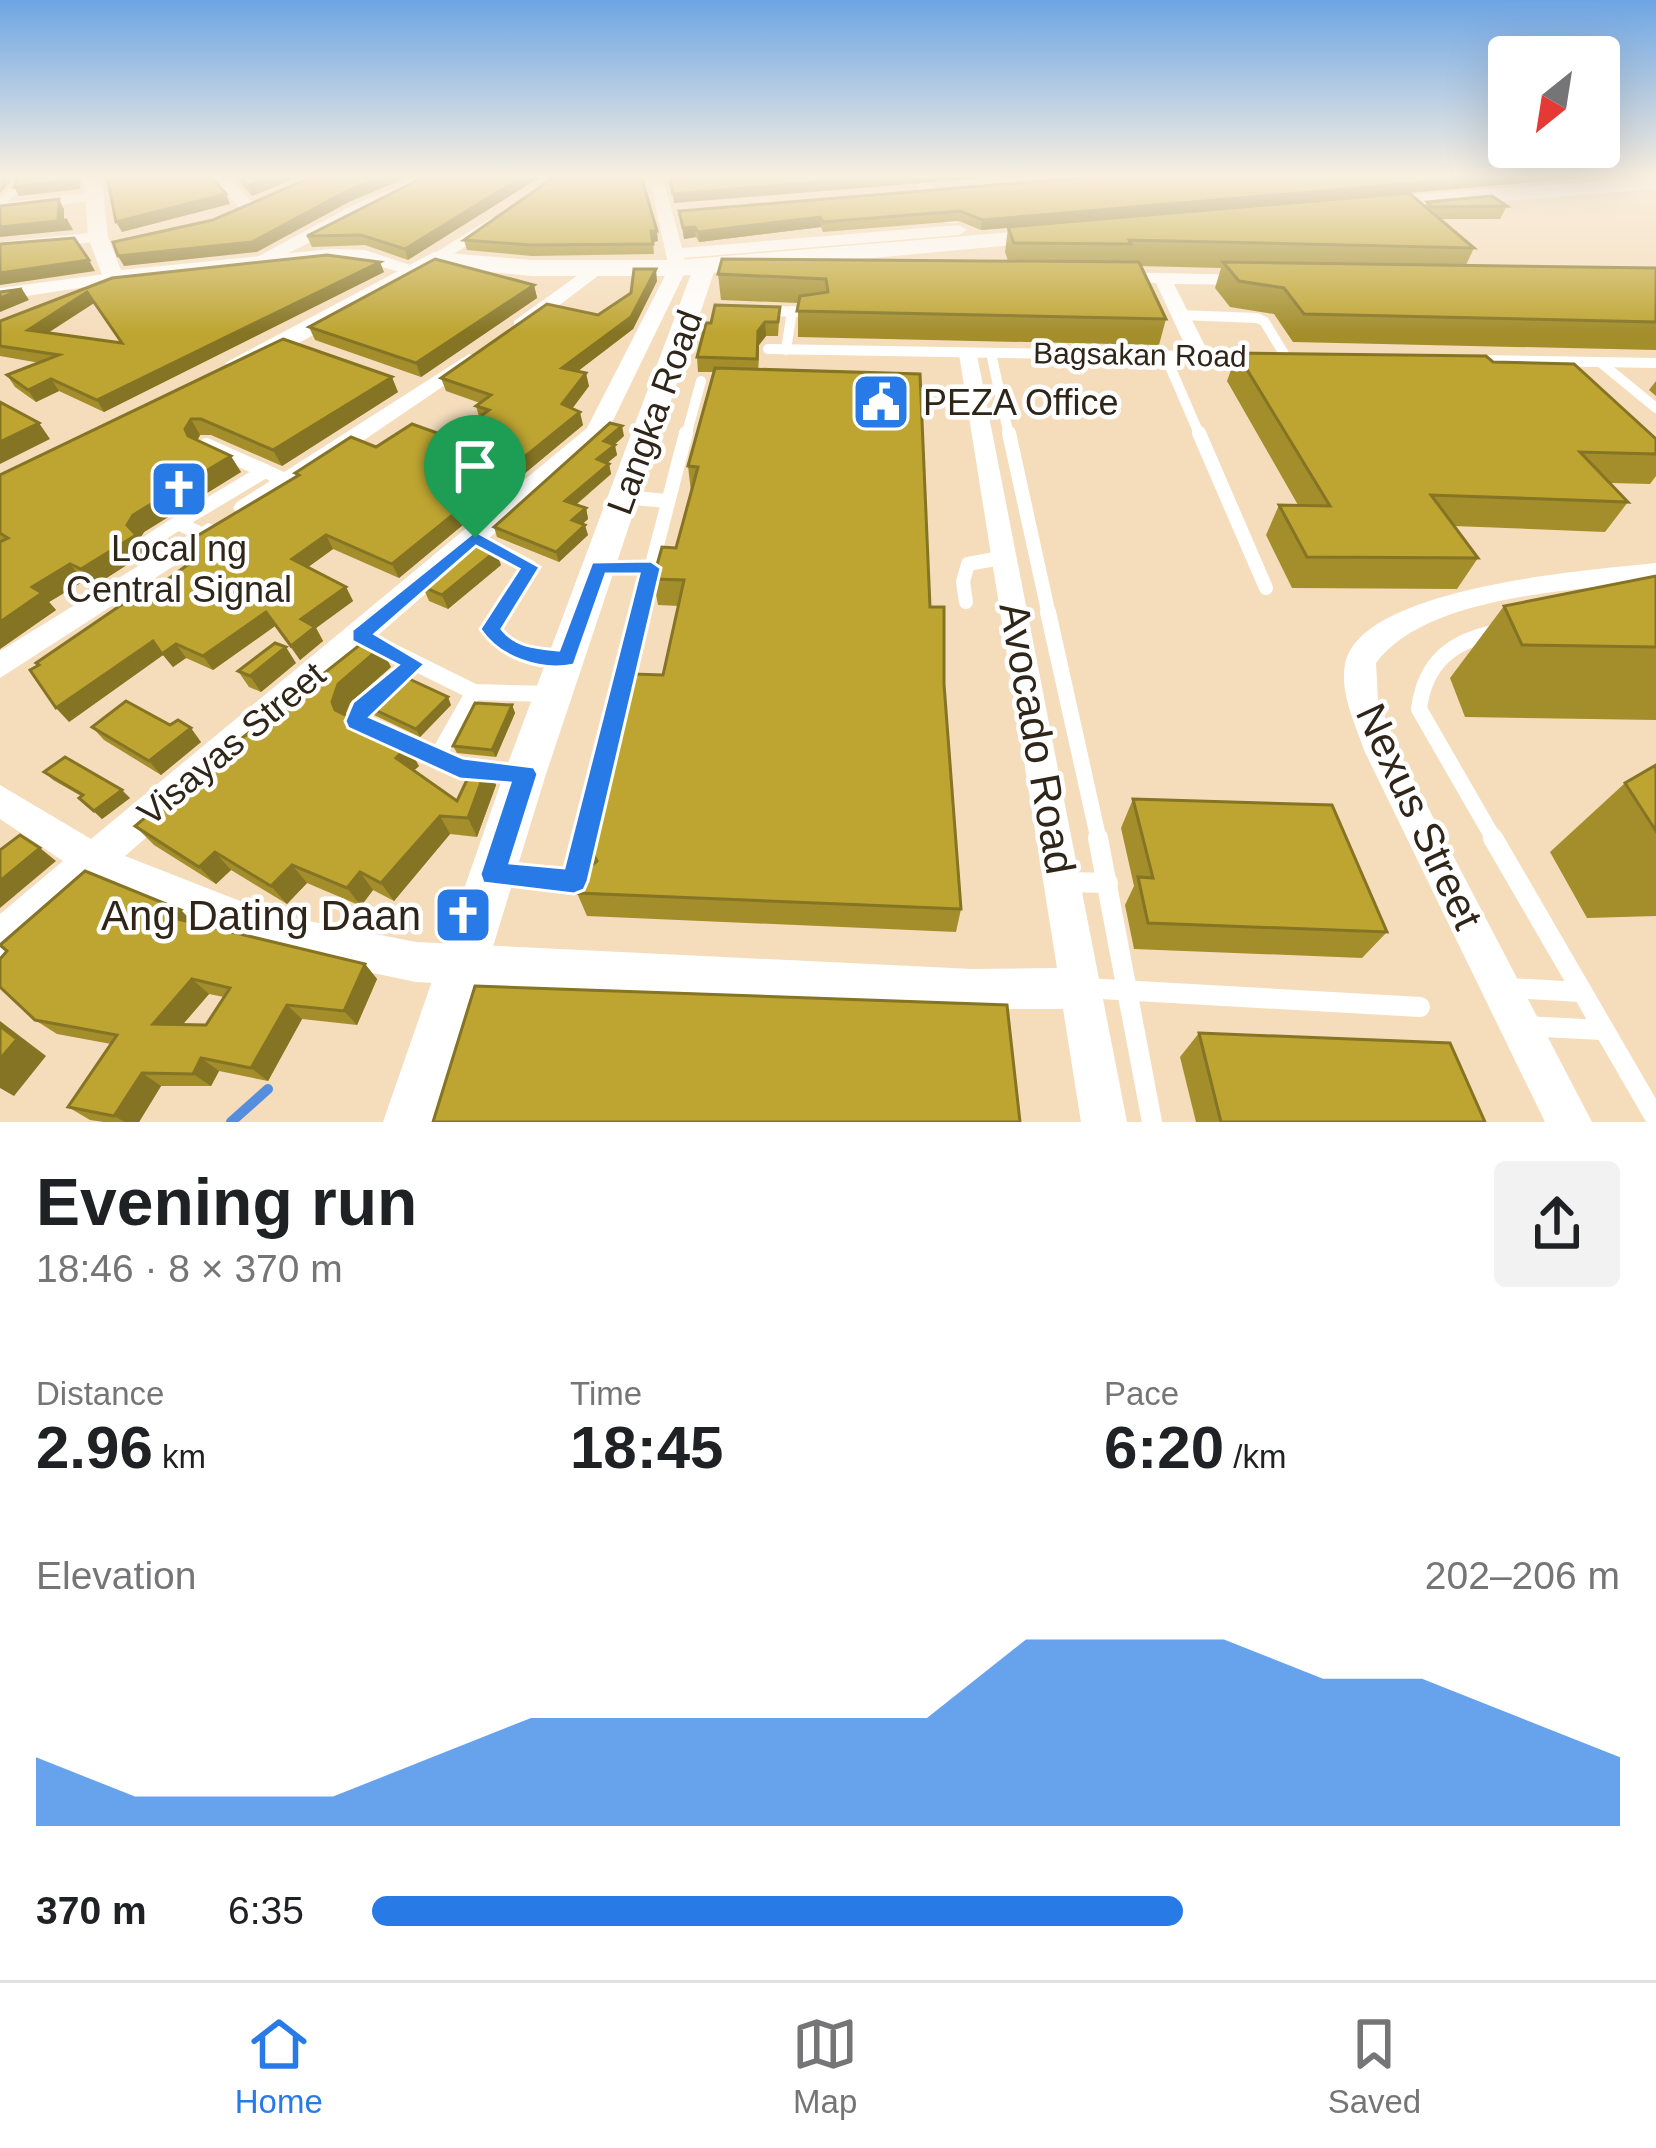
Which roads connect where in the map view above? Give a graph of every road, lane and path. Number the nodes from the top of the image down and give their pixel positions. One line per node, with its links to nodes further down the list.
1 (104, 228): 7 (street)
2 (321, 228): 9 (street)
3 (481, 228): 10 (street)
4 (673, 228): 11 (street)
5 (957, 228): 11 (street)
6 (1092, 232): 11 (main road)
7 (107, 242): 8 (street); 15 (street)
8 (0, 247)
9 (259, 262): 10 (street); 15 (street)
10 (424, 264): 12 (main road); 38 (main road)
11 (691, 266): 12 (main road); 13 (street); 39 (street, Langka Road); 49 (street, Visayas Street)
12 (598, 269): 44 (street)
13 (852, 274)
14 (1087, 277): 16 (street)
15 (113, 278): 18 (street); 23 (street)
16 (1163, 279): 17 (street); 22 (street)
17 (1278, 281)
18 (0, 294)
19 (750, 310): 20 (lane)
20 (792, 311): 21 (lane); 25 (lane)
21 (820, 312)
22 (1180, 315): 29 (street); 30 (lane)
23 (19, 317)
24 (768, 349): 25 (lane, Bagsakan Road)
25 (786, 350): 26 (lane, Bagsakan Road)
26 (873, 352): 27 (lane, Bagsakan Road); 36 (lane)
27 (980, 354): 28 (lane, Bagsakan Road); 51 (street, Avocado Road)
28 (1165, 355): 29 (lane, Bagsakan Road); 55 (lane)
29 (1200, 356): 30 (lane, Bagsakan Road)
30 (1286, 357): 31 (lane, Bagsakan Road)
31 (1309, 357)
32 (1469, 360): 33 (lane)
33 (1538, 361): 34 (lane); 37 (lane)
34 (1600, 362): 35 (lane); 42 (lane)
35 (1656, 363)
36 (873, 370)
37 (1555, 378)
38 (203, 382)
39 (664, 382): 40 (lane); 45 (street, Langka Road)
40 (701, 382): 41 (lane); 46 (lane)
41 (724, 382)
42 (1656, 408)
43 (206, 445): 44 (lane)
44 (276, 476): 47 (lane); 48 (street)
45 (623, 497): 46 (lane); 52 (street, Langka Road)
46 (667, 501): 53 (lane)
47 (178, 523): 48 (lane); 50 (lane)
48 (203, 535): 61 (street)
49 (475, 538): 58 (street, Visayas Street); 59 (lane)
50 (150, 541)
51 (1014, 549): 56 (lane); 69 (street, Avocado Road); 70 (lane)
52 (598, 567): 53 (lane); 59 (street, Langka Road)
53 (651, 568): 68 (lane)
54 (1656, 572): 77 (street, Nexus Street)
55 (1266, 588)
56 (966, 602)
57 (1527, 627): 74 (lane)
58 (359, 635): 60 (lane); 67 (street, Visayas Street)
59 (566, 659): 63 (street, Langka Road)
60 (414, 664): 62 (lane); 64 (lane)
61 (0, 666)
62 (474, 692): 63 (lane); 64 (lane)
63 (554, 694): 65 (street, Langka Road)
64 (436, 760): 65 (lane)
65 (525, 774): 68 (street, Langka Road)
66 (0, 800): 67 (street)
67 (92, 860): 71 (street, Visayas Street); 72 (street)
68 (493, 874): 72 (street, Langka Road)
69 (1064, 882): 70 (lane); 73 (street, Avocado Road)
70 (1108, 883): 75 (lane)
71 (0, 939)
72 (461, 966): 73 (street); 80 (street, Langka Road)
73 (1083, 988): 75 (lane); 81 (street, Avocado Road)
74 (1582, 992): 77 (lane); 78 (lane)
75 (1126, 994): 76 (lane); 82 (lane)
76 (1420, 1006)
77 (1511, 1007): 78 (lane); 83 (street, Nexus Street)
78 (1603, 1030): 79 (lane)
79 (1656, 1119)
80 (411, 1122)
81 (1103, 1122)
82 (1152, 1122)
83 (1569, 1122)

